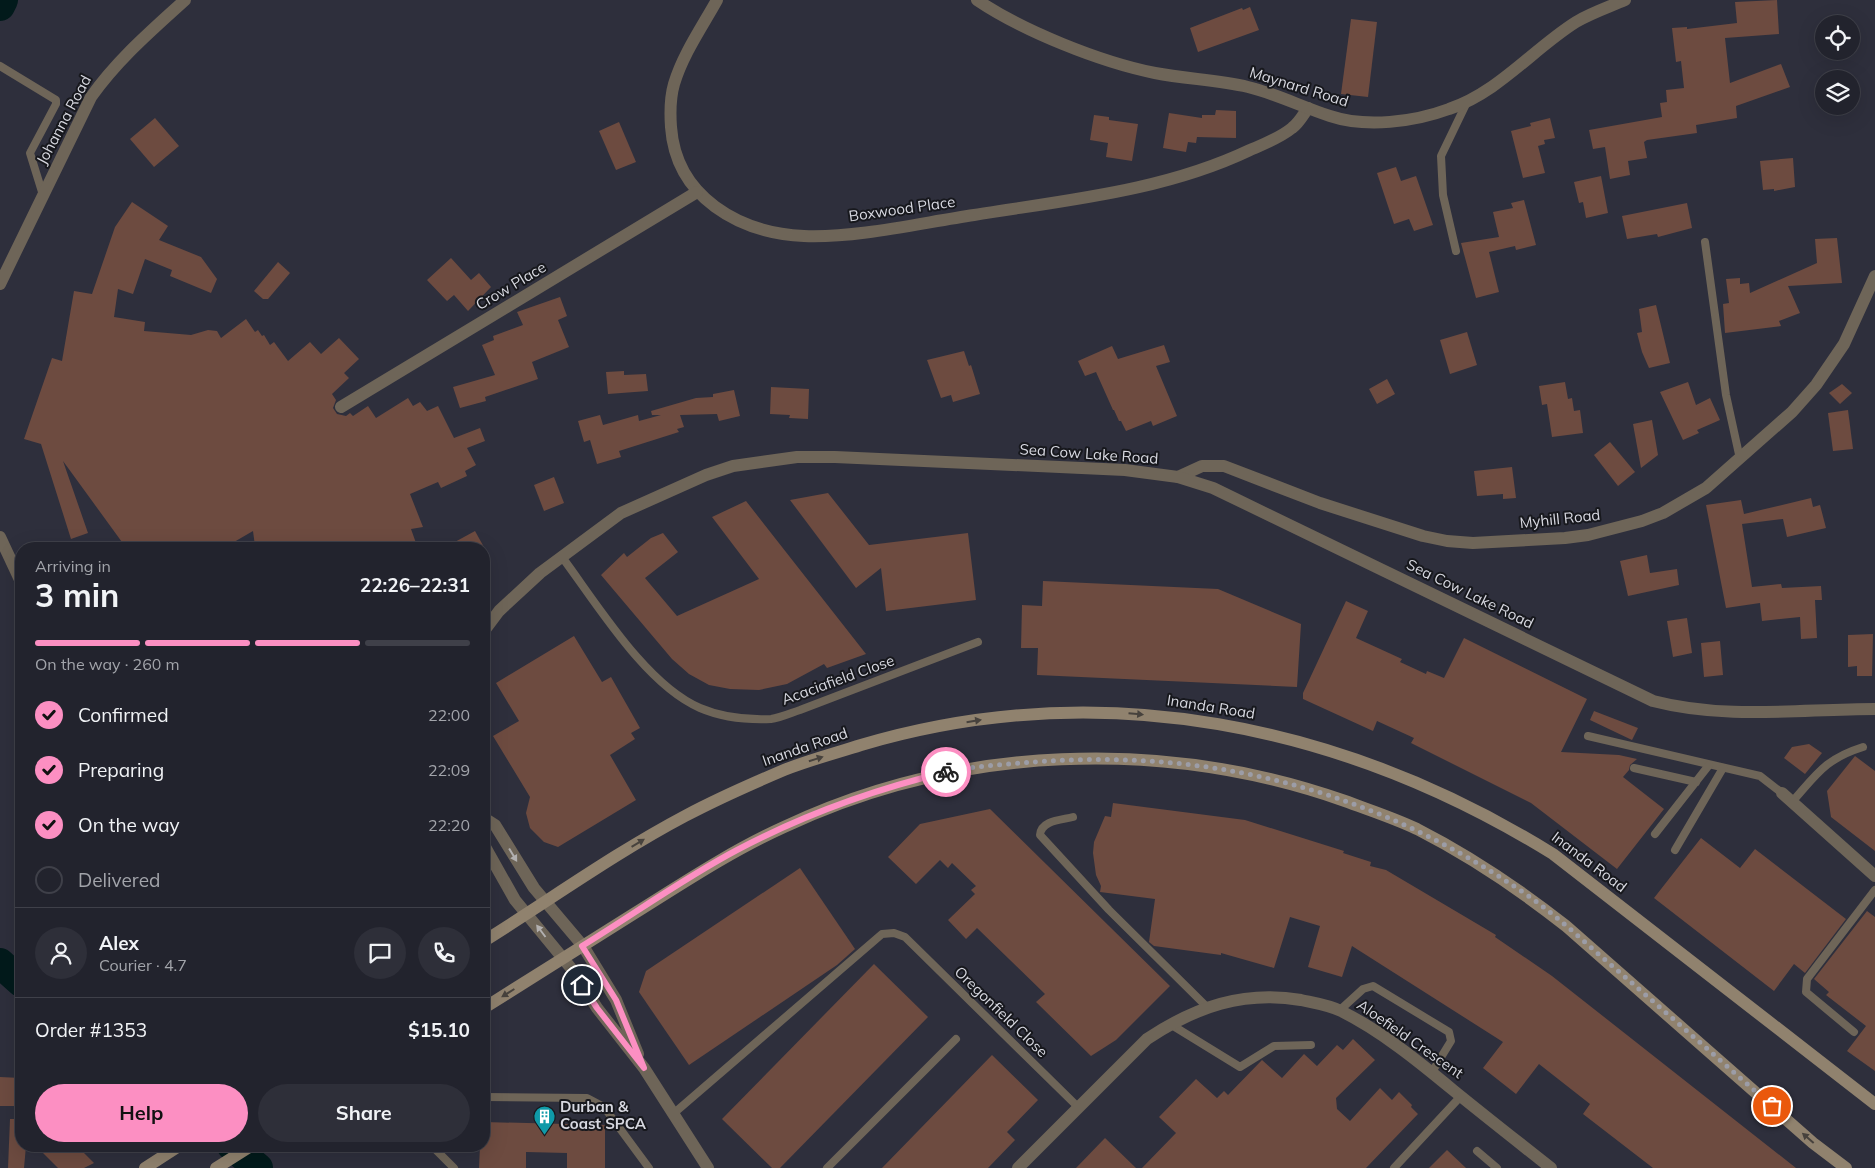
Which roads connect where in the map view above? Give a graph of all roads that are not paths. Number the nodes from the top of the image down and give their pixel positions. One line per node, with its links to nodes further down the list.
1 (185, 0): 10 (street, Johanna Road)
2 (717, 0): 9 (street, Boxwood Place)
3 (977, 0): 8 (street, Maynard Road)
4 (1624, 0): 5 (street, Maynard Road)
5 (1613, 3): 7 (street, Maynard Road)
6 (0, 66): 10 (lane)
7 (1468, 100): 8 (street, Maynard Road); 12 (lane)
8 (1308, 108): 9 (street, Boxwood Place)
9 (697, 192): 15 (street, Crow Place)
10 (43, 197): 14 (street)
11 (1705, 242): 16 (lane)
12 (1456, 251)
13 (1875, 276): 16 (street, Myhill Road)
14 (0, 284)
15 (341, 407)
16 (1740, 459): 17 (street, Myhill Road)
17 (1178, 477): 19 (street, Sea Cow Lake Road); 23 (street, Sea Cow Lake Road)
18 (0, 537): 20 (street)
19 (562, 557): 21 (street, Sea Cow Lake Road); 22 (lane, Acaciafield Close)
20 (15, 569)
21 (490, 623)
22 (978, 642)
23 (1875, 709)
24 (1588, 736): 26 (lane)
25 (1862, 747): 31 (lane)
26 (1709, 765): 28 (lane); 29 (lane)
27 (1634, 768): 29 (lane)
28 (1723, 768): 30 (lane); 35 (lane)
29 (1696, 782): 34 (lane)
30 (1782, 793): 31 (street)
31 (1792, 802): 37 (street)
32 (1073, 817): 45 (lane)
33 (490, 822): 39 (street, one-way to 39)
34 (1655, 834)
35 (1675, 850)
36 (490, 856): 40 (street)
37 (1875, 876)
38 (1875, 890): 48 (lane)
39 (546, 902): 40 (main road, Inanda Road); 42 (street); 55 (main road, Inanda Road, one-way to 55)
40 (528, 914): 41 (main road, Inanda Road); 43 (street, one-way to 40)
41 (490, 937)
42 (582, 946): 43 (main road); 51 (street); 72 (main road, one-way to 42)
43 (562, 959): 44 (main road, one-way to 44); 51 (street)
44 (490, 1004)
45 (1207, 1007): 46 (street, Aloefield Crescent); 47 (street, Aloefield Crescent)
46 (1340, 1010): 52 (street, Aloefield Crescent); 52 (lane)
47 (1170, 1024): 50 (lane); 56 (street, Aloefield Crescent)
48 (1854, 1032)
49 (956, 1040): 67 (lane)
50 (1311, 1045)
51 (644, 1068): 57 (street)
52 (1432, 1072): 53 (street, Aloefield Crescent)
53 (1461, 1096): 69 (lane); 71 (street, Aloefield Crescent)
54 (490, 1097): 65 (lane)
55 (1875, 1104)
56 (1078, 1107): 57 (lane, Oregonfield Close); 68 (street, Aloefield Crescent)
57 (674, 1114): 66 (street)
58 (1477, 1151): 70 (lane)
59 (170, 1152): 62 (main road)
60 (241, 1152): 63 (main road)
61 (438, 1152): 64 (lane)
62 (145, 1168)
63 (216, 1168)
64 (454, 1168)
65 (649, 1168)
66 (708, 1168)
67 (827, 1168)
68 (1018, 1168)
69 (1394, 1168)
70 (1497, 1168)
71 (1551, 1168)
72 (1846, 1168)

